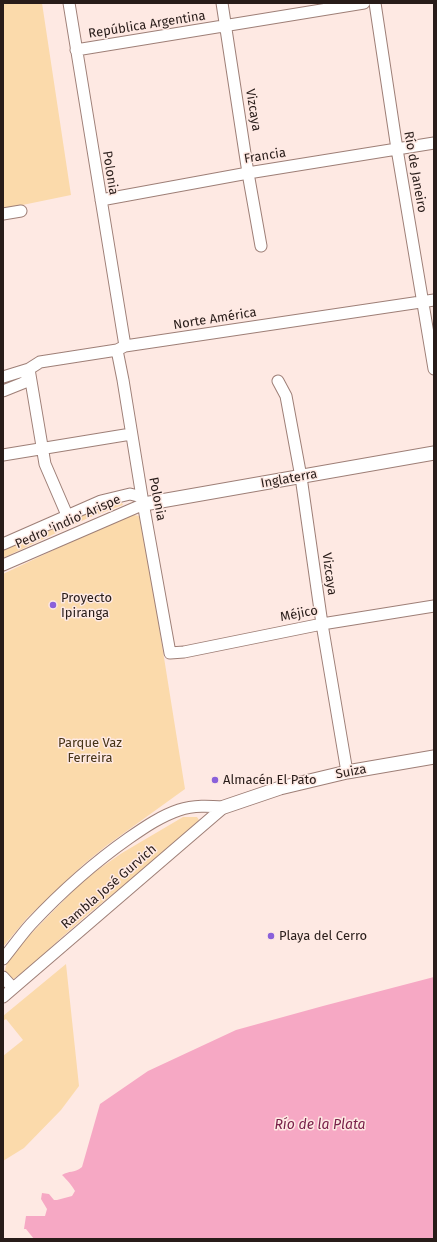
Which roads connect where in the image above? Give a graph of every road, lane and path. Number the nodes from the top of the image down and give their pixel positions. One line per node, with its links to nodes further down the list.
1 (69, 3): 6 (street, Polonia)
2 (222, 3): 5 (street, Vizcaya)
3 (364, 3): 5 (street, República Argentina)
4 (375, 3): 8 (street, Río de Janeiro)
5 (225, 26): 6 (street, República Argentina); 9 (street, Vizcaya)
6 (76, 50): 10 (street, Polonia)
7 (434, 143): 8 (street, Francia)
8 (397, 149): 9 (street, Francia); 14 (street, Río de Janeiro)
9 (248, 173): 10 (street, Francia); 13 (street, Vizcaya)
10 (101, 200): 15 (street, Polonia)
11 (21, 211): 12 (street)
12 (3, 214)
13 (261, 246)
14 (429, 300): 15 (street, Norte América); 16 (street, Río de Janeiro)
15 (121, 348): 17 (street, Norte América); 21 (street, Polonia)
16 (434, 369)
17 (29, 374): 18 (street, Norte América); 20 (street); 22 (street)
18 (3, 378)
19 (278, 381): 25 (street, Vizcaya)
20 (3, 391)
21 (131, 434): 22 (street); 26 (street, Polonia)
22 (42, 449): 24 (street); 27 (street)
23 (434, 453): 25 (street, Inglaterra)
24 (3, 454)
25 (302, 477): 26 (street, Inglaterra); 31 (street, Vizcaya)
26 (143, 501): 27 (street, Pedro 'indio' Arispe); 29 (street, Pedro 'indio' Arispe); 32 (street, Polonia)
27 (68, 515): 28 (street, Pedro 'indio' Arispe)
28 (3, 544)
29 (3, 565)
30 (434, 606): 31 (street, Méjico)
31 (322, 624): 32 (street, Méjico); 34 (street, Vizcaya)
32 (170, 653)
33 (434, 757): 34 (street, Suiza)
34 (347, 772): 36 (street, Suiza)
35 (199, 806): 36 (street, Suiza); 37 (street, Rambla José Gurvich)
36 (224, 807): 39 (street, Rambla José Gurvich)
37 (3, 959)
38 (3, 977): 39 (street)
39 (13, 988): 40 (street, Rambla José Gurvich)
40 (3, 997)

